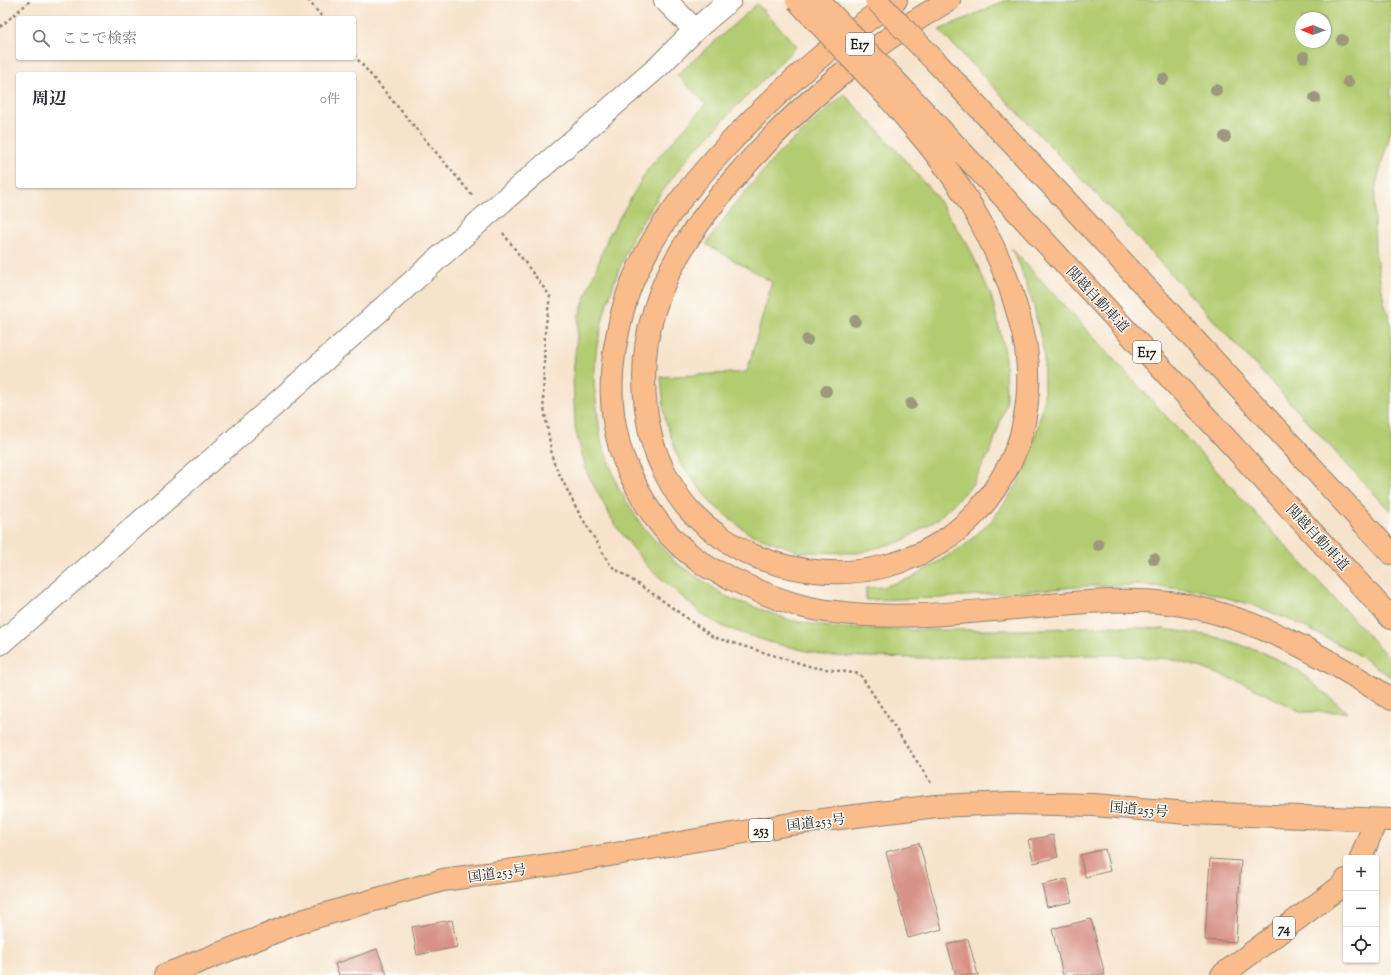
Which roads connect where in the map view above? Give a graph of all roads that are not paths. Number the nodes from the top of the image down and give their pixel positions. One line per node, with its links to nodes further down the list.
1 (665, 0): 8 (street)
2 (730, 0): 8 (street)
3 (797, 0): 9 (main road, bridge)
4 (818, 0): 9 (main road, 関越自動車道 / E17, bridge)
5 (876, 0): 10 (main road, bridge)
6 (896, 0): 13 (main road)
7 (949, 0): 9 (main road)
8 (694, 30): 12 (street)
9 (894, 91): 11 (main road, 関越自動車道 / E17)
10 (1391, 553)
11 (1391, 618)
12 (0, 644)
13 (1391, 699)
14 (1383, 820): 15 (main road); 17 (main road, 国道253号 / 253)
15 (1363, 855)
16 (1343, 884): 18 (main road, 74)
17 (165, 975)
18 (1222, 975)

